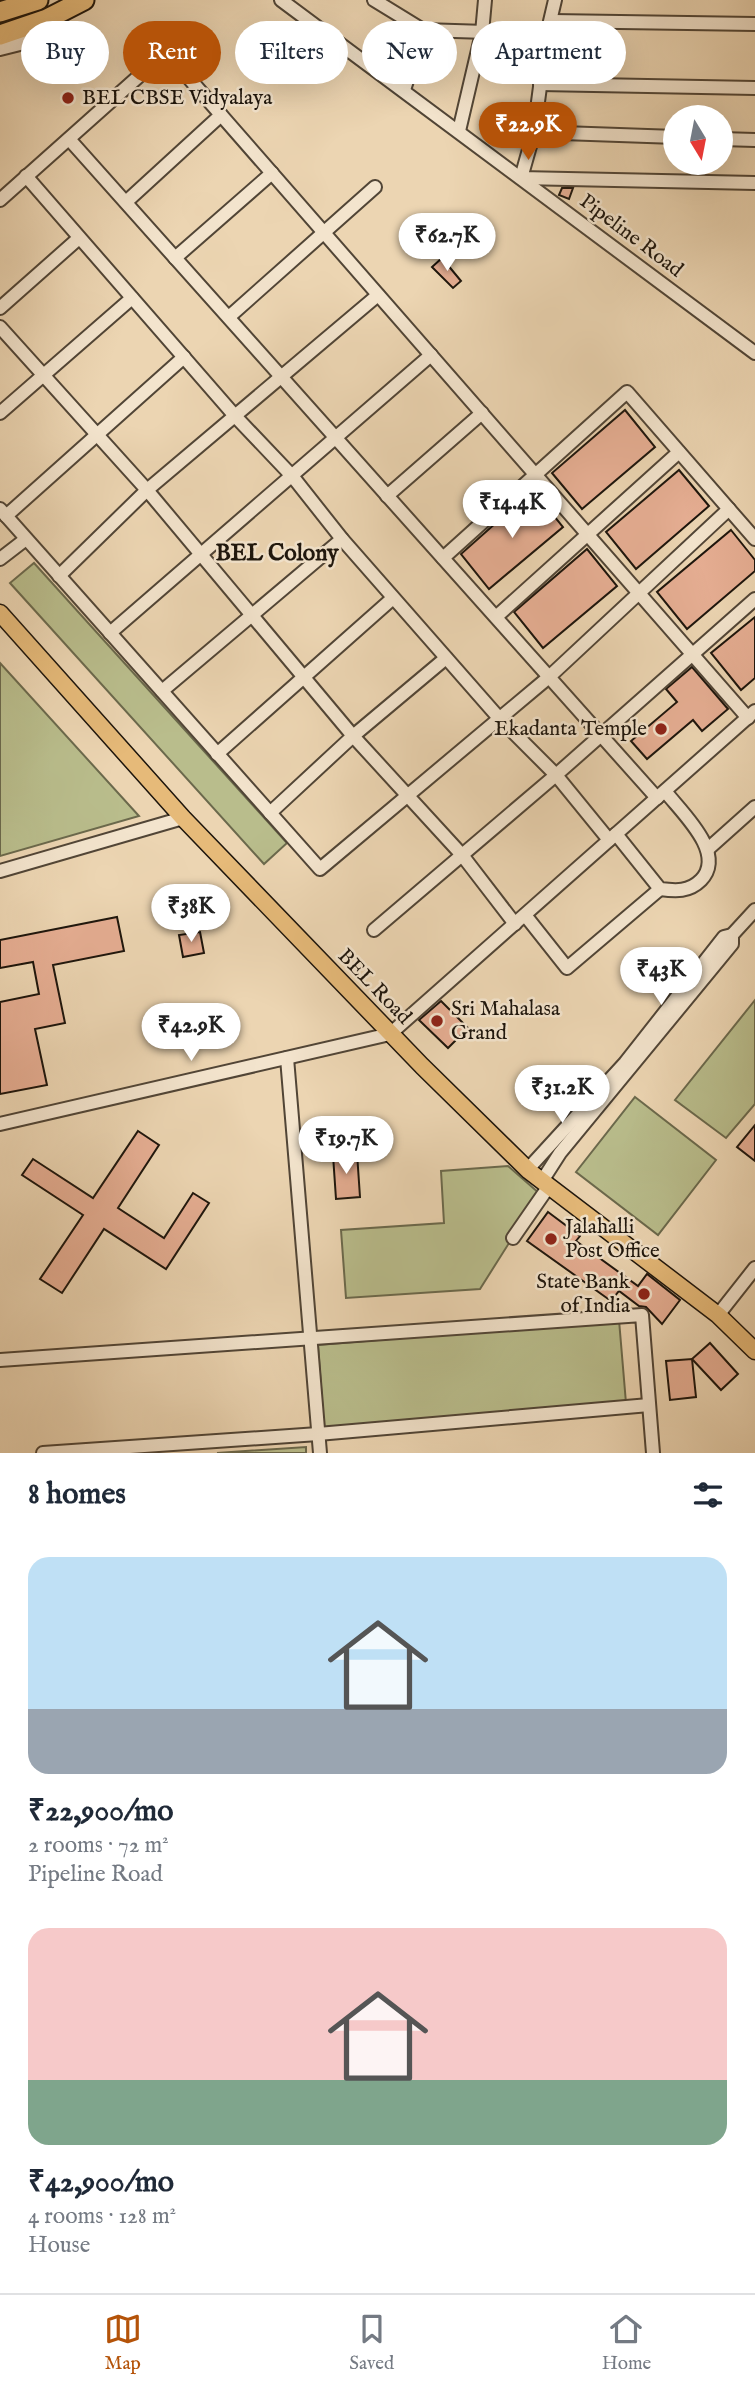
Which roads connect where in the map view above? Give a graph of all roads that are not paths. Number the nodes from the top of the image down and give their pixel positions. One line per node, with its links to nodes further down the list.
1 (39, 0): 7 (highway); 8 (street)
2 (84, 0): 8 (highway)
3 (281, 0): 20 (street, Pipeline Road)
4 (374, 0): 9 (street)
5 (485, 0): 10 (street)
6 (555, 0): 11 (street)
7 (0, 12)
8 (47, 19): 14 (highway); 15 (street)
9 (408, 21)
10 (483, 21)
11 (552, 21)
12 (626, 22): 13 (street)
13 (755, 24)
14 (0, 35)
15 (0, 49)
16 (471, 80): 22 (street)
17 (406, 84): 20 (street)
18 (540, 84): 19 (street); 23 (street)
19 (755, 88)
20 (404, 90): 22 (street, Pipeline Road)
21 (221, 115): 25 (street); 28 (street); 34 (street)
22 (459, 131): 30 (street, Pipeline Road)
23 (534, 132): 24 (street); 30 (street)
24 (663, 137)
25 (69, 138): 29 (street); 34 (street)
26 (733, 139): 27 (street)
27 (755, 140)
28 (272, 173): 35 (street); 37 (street)
29 (26, 176): 33 (street); 36 (street)
30 (521, 177): 31 (street); 43 (street, Pipeline Road)
31 (755, 183)
32 (375, 187): 35 (street)
33 (0, 200)
34 (126, 202): 37 (street)
35 (323, 232): 38 (street); 41 (street)
36 (79, 237): 39 (street); 40 (street)
37 (175, 258): 41 (street)
38 (378, 295): 45 (street); 48 (street)
39 (132, 298): 46 (street); 47 (street)
40 (0, 308)
41 (230, 316): 48 (street)
42 (0, 327): 47 (street)
43 (749, 344): 44 (street, Pipeline Road)
44 (755, 353)
45 (431, 355): 50 (street); 53 (street)
46 (184, 357): 51 (street); 52 (street)
47 (42, 375): 49 (street); 52 (street)
48 (283, 378): 51 (street); 53 (street)
49 (0, 413)
50 (482, 414): 55 (street); 58 (street)
51 (235, 416): 56 (street); 57 (street)
52 (95, 434): 57 (street); 60 (street)
53 (338, 438): 56 (street); 58 (street)
54 (679, 452): 55 (street); 59 (street); 61 (street)
55 (534, 474): 61 (street); 66 (street)
56 (293, 477): 63 (street); 65 (street)
57 (147, 490): 65 (street); 68 (street)
58 (387, 496): 66 (street)
59 (729, 509): 64 (street); 69 (street)
60 (3, 513): 62 (street)
61 (587, 534): 69 (street); 74 (street)
62 (26, 539): 67 (street); 68 (street)
63 (342, 539): 70 (street); 73 (street)
64 (755, 539)
65 (201, 554): 73 (street); 75 (street)
66 (443, 558): 74 (street)
67 (0, 559)
68 (59, 576): 75 (street)
69 (639, 594): 76 (street); 79 (street)
70 (393, 597): 77 (street); 78 (street)
71 (755, 599): 76 (street)
72 (0, 613): 91 (main road, BEL Road)
73 (251, 617): 78 (street); 80 (street)
74 (496, 617): 79 (street)
75 (110, 633): 80 (street)
76 (693, 655): 81 (street); 83 (street)
77 (446, 658): 82 (street); 84 (street)
78 (303, 677): 84 (street); 85 (street)
79 (549, 677): 82 (street); 83 (street)
80 (162, 691): 85 (street)
81 (751, 714): 88 (street)
82 (499, 718): 86 (street); 87 (street)
83 (600, 734): 86 (street); 88 (street)
84 (353, 736): 87 (street); 90 (street)
85 (217, 754): 90 (street)
86 (556, 775): 92 (street); 94 (street)
87 (407, 794): 90 (street); 94 (street)
88 (661, 794): 92 (street); 93 (street)
89 (755, 807): 93 (street)
90 (270, 813)
91 (183, 818): 95 (street); 101 (main road, BEL Road)
92 (613, 837): 96 (street); 98 (street)
93 (708, 849): 96 (street)
94 (462, 855): 98 (street); 99 (street)
95 (0, 872)
96 (660, 888): 98 (street)
97 (755, 910): 100 (street)
98 (520, 919): 101 (street)
99 (374, 930)
100 (732, 934): 104 (street); 105 (street)
101 (390, 1034): 102 (street); 104 (main road, BEL Road)
102 (287, 1058): 103 (street); 109 (street)
103 (0, 1124)
104 (528, 1169): 105 (main road, BEL Road)
105 (546, 1184): 106 (street); 108 (main road, BEL Road)
106 (513, 1238)
107 (755, 1268): 108 (street)
108 (718, 1315): 110 (main road, BEL Road)
109 (310, 1339): 111 (street); 112 (street); 113 (street)
110 (755, 1351)
111 (0, 1360)
112 (649, 1405): 113 (street); 116 (street)
113 (318, 1434): 114 (street); 115 (street)
114 (43, 1453)
115 (320, 1453)
116 (653, 1453)

